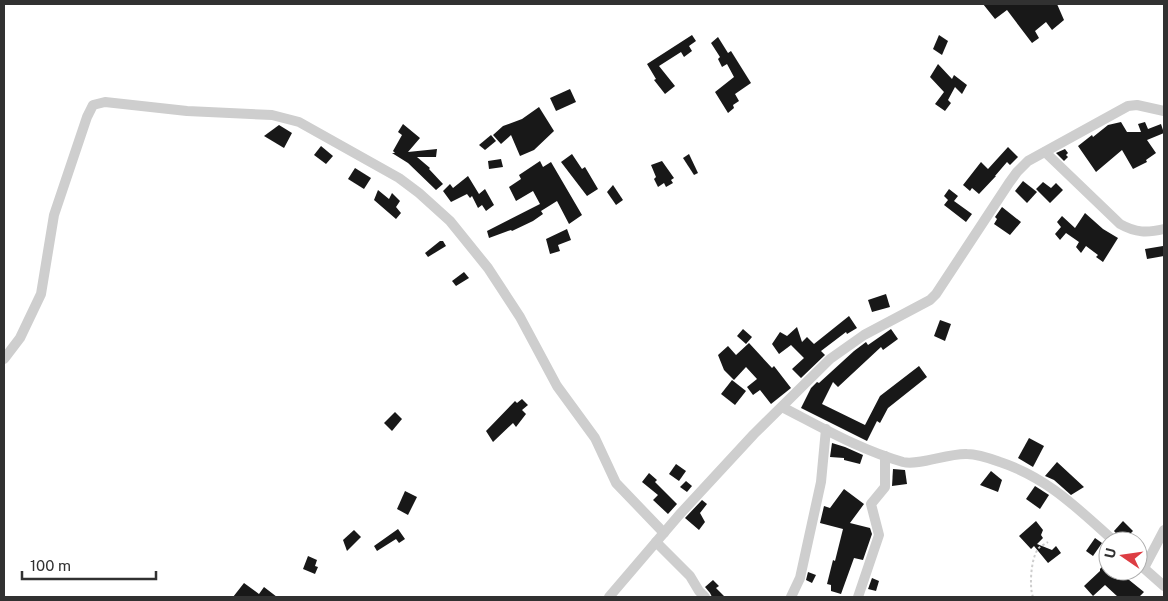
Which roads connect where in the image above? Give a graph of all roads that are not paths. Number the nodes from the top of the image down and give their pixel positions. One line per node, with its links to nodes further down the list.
1 (1164, 111): 2 (street)
2 (1045, 152): 3 (street); 5 (street)
3 (1164, 229)
4 (4, 359): 10 (street)
5 (782, 407): 6 (street); 10 (street)
6 (826, 430): 7 (street); 17 (street)
7 (884, 456): 9 (street); 18 (street)
8 (1164, 530): 12 (street)
9 (1103, 531)
10 (664, 533): 11 (street)
11 (656, 542): 15 (street); 16 (street)
12 (1148, 554)
13 (1148, 571): 14 (street)
14 (1164, 586)
15 (609, 597)
16 (705, 597)
17 (791, 597)
18 (858, 597)

